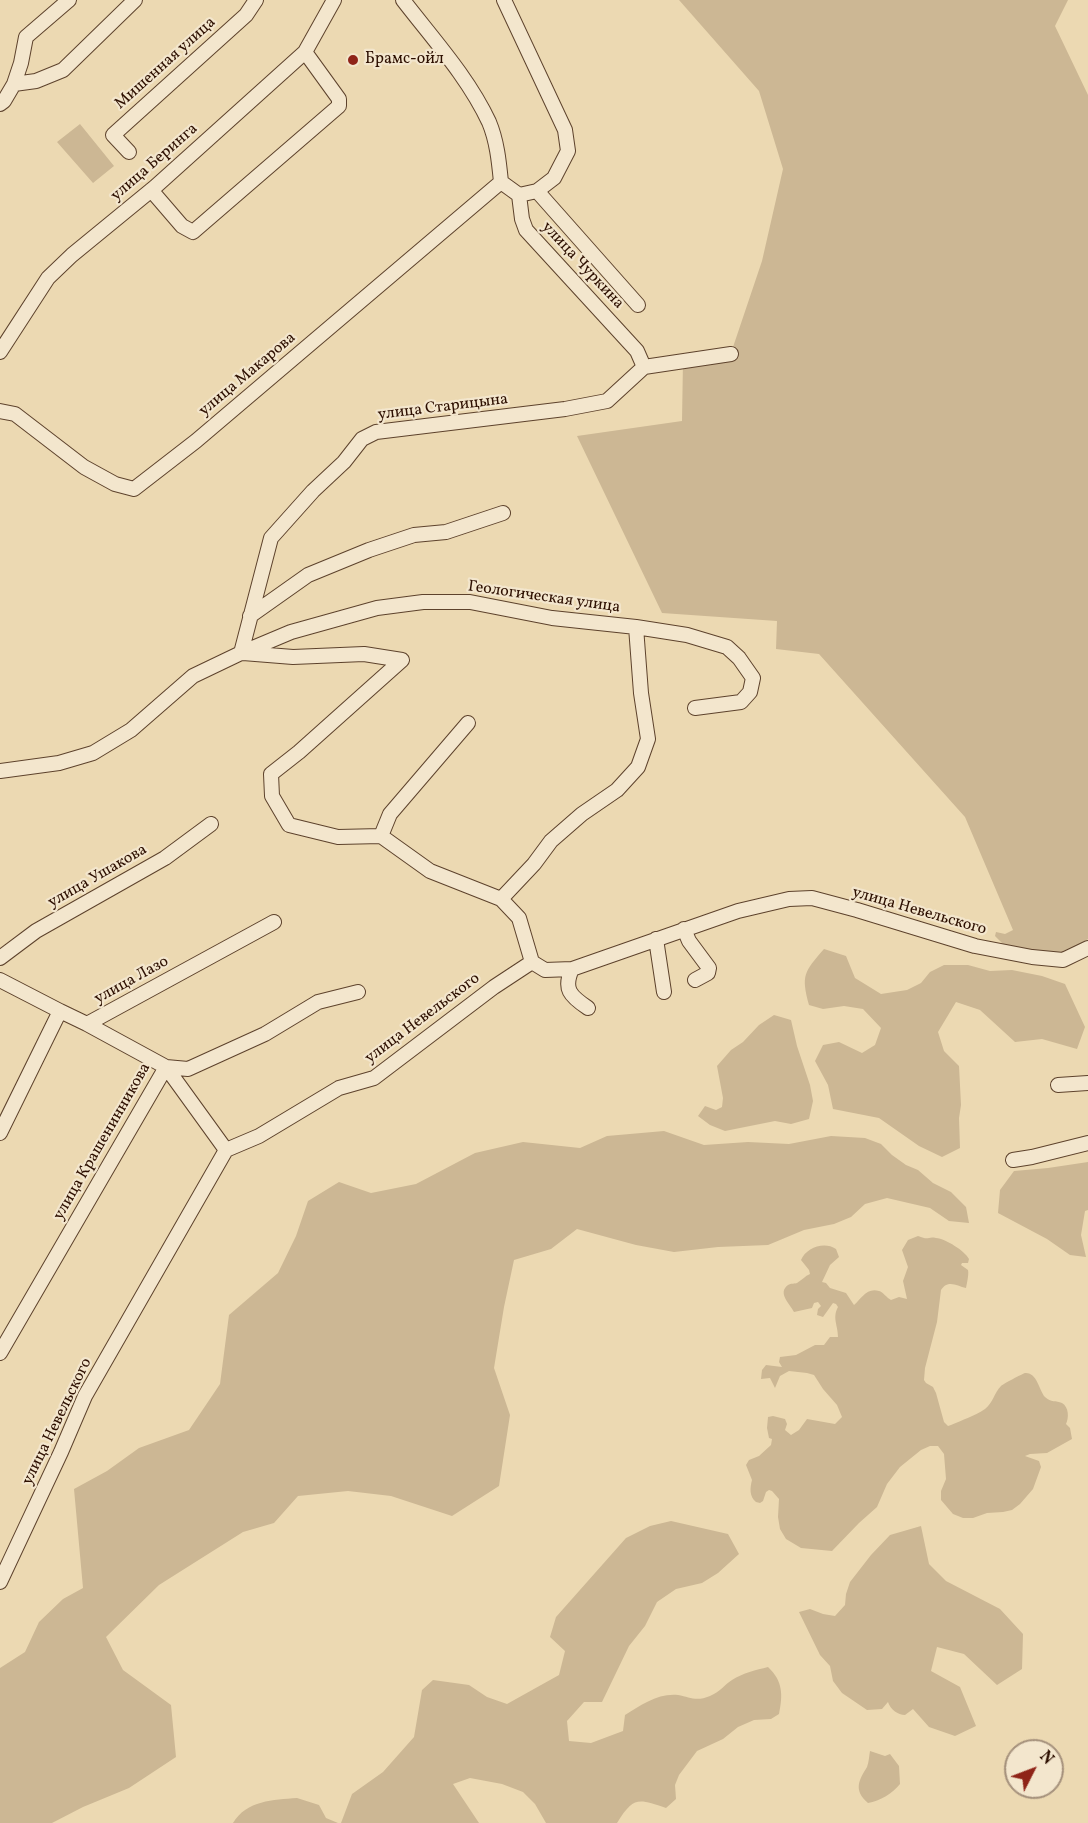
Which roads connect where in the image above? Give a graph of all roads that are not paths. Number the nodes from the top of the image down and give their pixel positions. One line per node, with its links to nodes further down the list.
1 (69, 0): 8 (street)
2 (135, 0): 8 (street)
3 (256, 0): 10 (street, Мишенная улица)
4 (334, 0): 7 (street, улица Беринга)
5 (403, 0): 11 (street)
6 (504, 0): 13 (street)
7 (305, 52): 12 (street, улица Беринга); 12 (street)
8 (14, 84): 9 (street)
9 (0, 104)
10 (129, 152)
11 (501, 182): 14 (street); 19 (street, улица Макарова)
12 (151, 190): 16 (street, улица Беринга)
13 (537, 191): 14 (street); 15 (street)
14 (519, 195): 18 (street, улица Чуркина)
15 (638, 305)
16 (0, 352)
17 (731, 354): 18 (street)
18 (644, 367): 21 (street, улица Старицына)
19 (0, 411)
20 (503, 513): 21 (street)
21 (250, 616): 23 (street, улица Старицына)
22 (636, 627): 23 (street, Геологическая улица); 24 (street, Геологическая улица); 29 (street)
23 (241, 652): 26 (street, Геологическая улица); 28 (street)
24 (695, 708)
25 (468, 723): 28 (street)
26 (0, 771)
27 (211, 824): 34 (street, улица Ушакова)
28 (381, 836): 29 (street)
29 (501, 899): 35 (street)
30 (274, 922): 43 (street, улица Лазо)
31 (684, 929): 32 (street, улица Невельского); 33 (street, улица Невельского); 38 (street)
32 (657, 939): 36 (street, улица Невельского); 40 (street)
33 (1084, 951)
34 (0, 958)
35 (532, 962): 36 (street, улица Невельского); 49 (street, улица Невельского)
36 (572, 969): 41 (street)
37 (0, 980): 42 (street, улица Лазо)
38 (695, 980)
39 (358, 992): 44 (street, улица Крашенинникова)
40 (664, 992)
41 (588, 1008)
42 (60, 1011): 43 (street, улица Лазо); 47 (street)
43 (87, 1024): 44 (street)
44 (166, 1067): 49 (street); 51 (street, улица Крашенинникова)
45 (1088, 1083): 46 (street)
46 (1058, 1085)
47 (0, 1133)
48 (1088, 1143): 50 (street)
49 (226, 1150): 52 (street, улица Невельского)
50 (1013, 1160)
51 (0, 1353)
52 (0, 1582)

